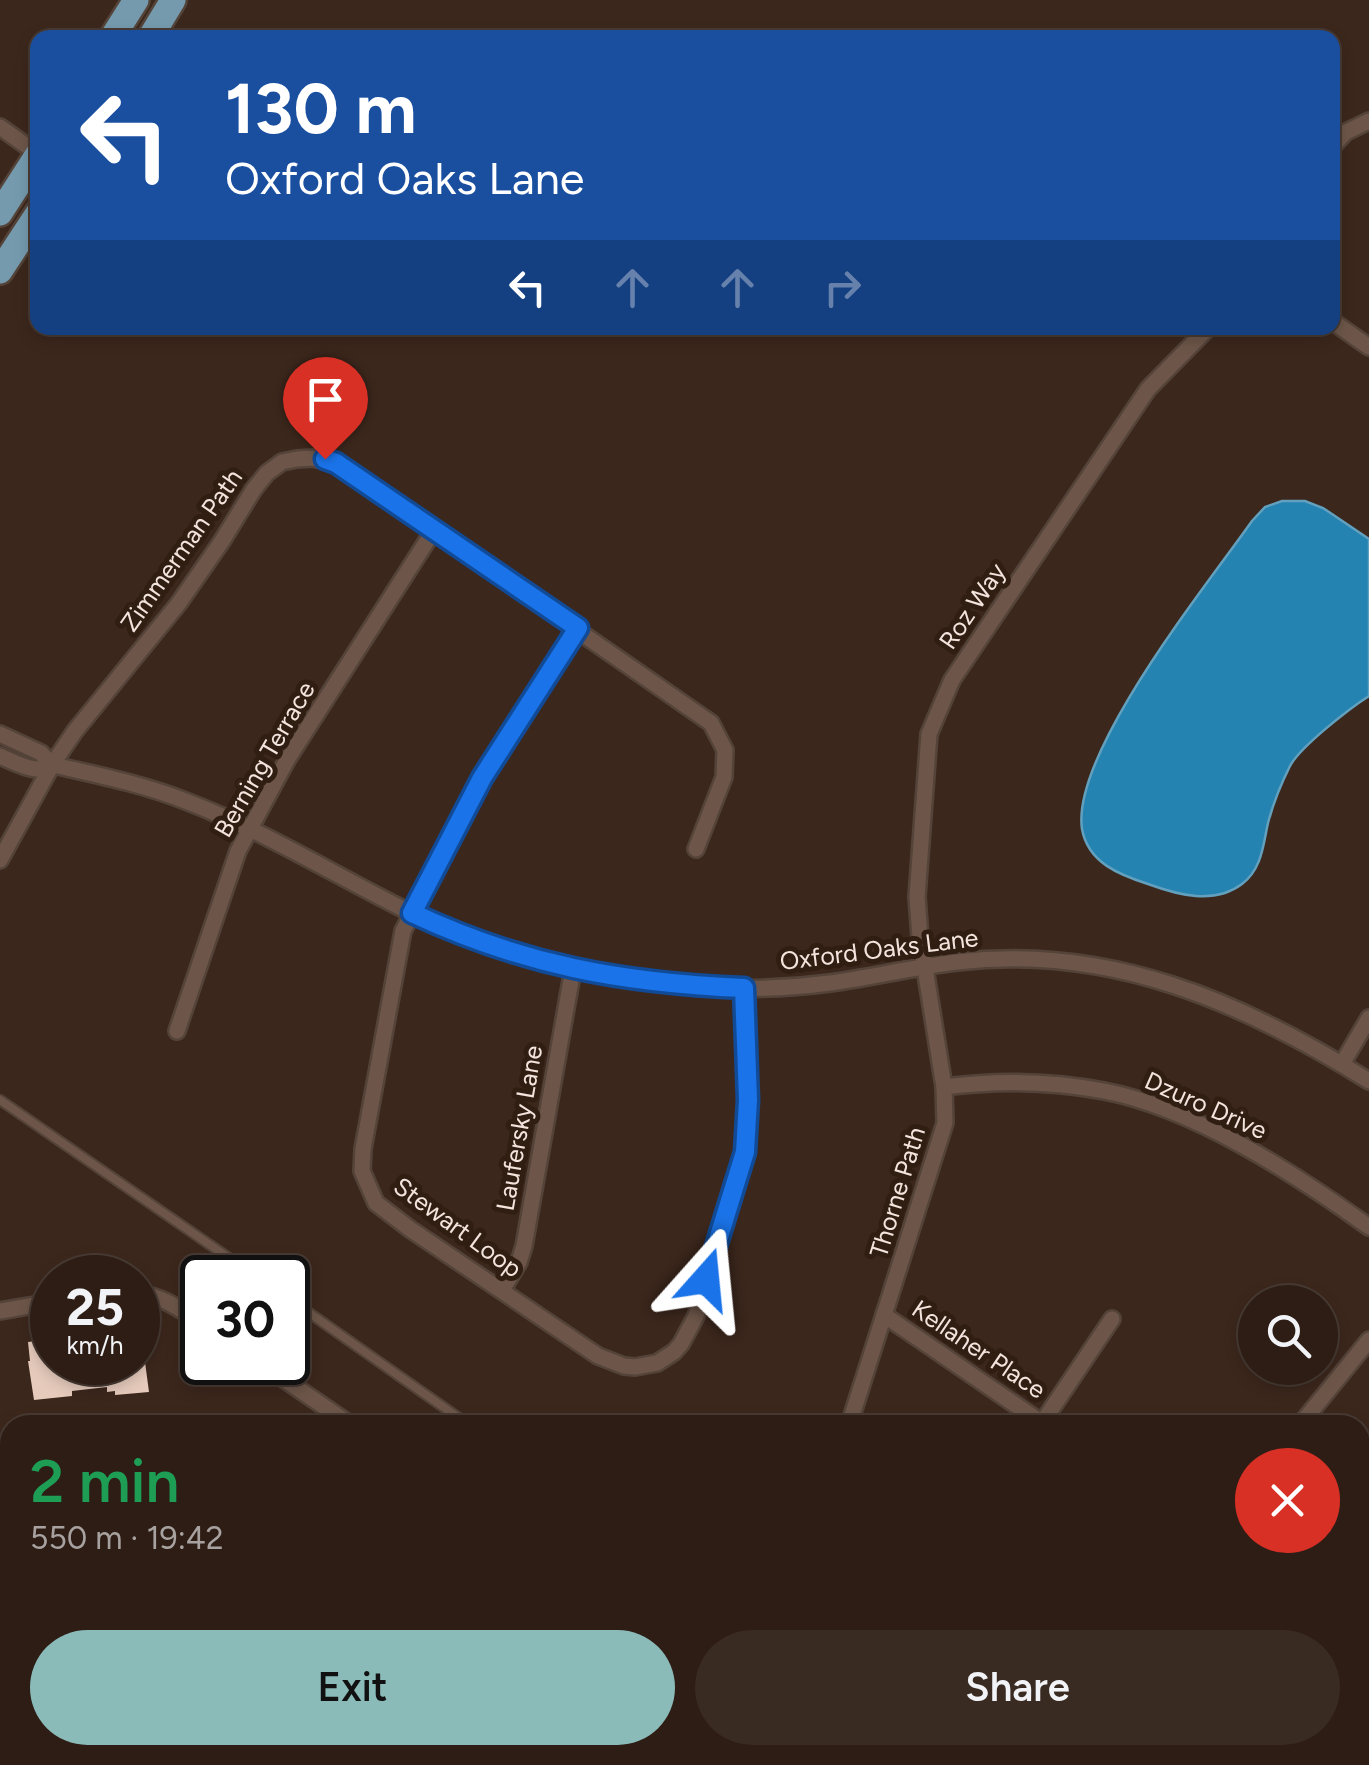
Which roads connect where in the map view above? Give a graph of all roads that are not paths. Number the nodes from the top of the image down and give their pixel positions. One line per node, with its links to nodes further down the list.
1 (136, 0): 3 (main road)
2 (174, 0): 4 (main road)
3 (117, 30)
4 (155, 30)
5 (1369, 121): 7 (street)
6 (0, 127): 8 (street)
7 (1340, 138)
8 (30, 148)
9 (30, 166): 10 (main road)
10 (0, 212)
11 (30, 225): 12 (main road)
12 (0, 272)
13 (1340, 327): 15 (street)
14 (1201, 335): 25 (street, Roz Way)
15 (1369, 347)
16 (434, 530): 17 (street, Zimmerman Path); 20 (street, Zimmerman Path); 21 (street, Berning Terrace)
17 (578, 628): 22 (street, Zimmerman Path); 24 (street, Stewart Loop)
18 (0, 734): 20 (street, Oxford Oaks Lane)
19 (0, 756): 20 (street, Oxford Oaks Lane)
20 (52, 765): 21 (street, Oxford Oaks Lane); 23 (street, Zimmerman Path)
21 (250, 830): 24 (street, Oxford Oaks Lane); 29 (street, Berning Terrace)
22 (696, 849)
23 (0, 860)
24 (412, 913): 26 (street, Oxford Oaks Lane); 36 (street, Stewart Loop)
25 (925, 967): 27 (street, Oxford Oaks Lane); 30 (street, Oxford Oaks Lane); 32 (street, Thorne Path)
26 (573, 969): 27 (street, Oxford Oaks Lane); 36 (street, Laufersky Lane)
27 (744, 988): 36 (street, Stewart Loop)
28 (1369, 1018): 30 (street)
29 (177, 1030)
30 (1342, 1064): 31 (street, Oxford Oaks Lane)
31 (1369, 1081)
32 (944, 1087): 34 (street, Dzuro Drive); 40 (street, Thorne Path)
33 (0, 1100): 35 (lane)
34 (1369, 1226)
35 (225, 1255)
36 (502, 1290)
37 (30, 1306): 38 (street)
38 (0, 1312)
39 (310, 1313): 45 (lane)
40 (884, 1315): 46 (street, Thorne Path); 47 (street, Kellaher Place)
41 (1112, 1318): 48 (street)
42 (1369, 1340): 49 (street)
43 (294, 1385): 44 (street)
44 (337, 1415)
45 (456, 1415)
46 (851, 1415)
47 (1031, 1415)
48 (1050, 1415)
49 (1308, 1415)

